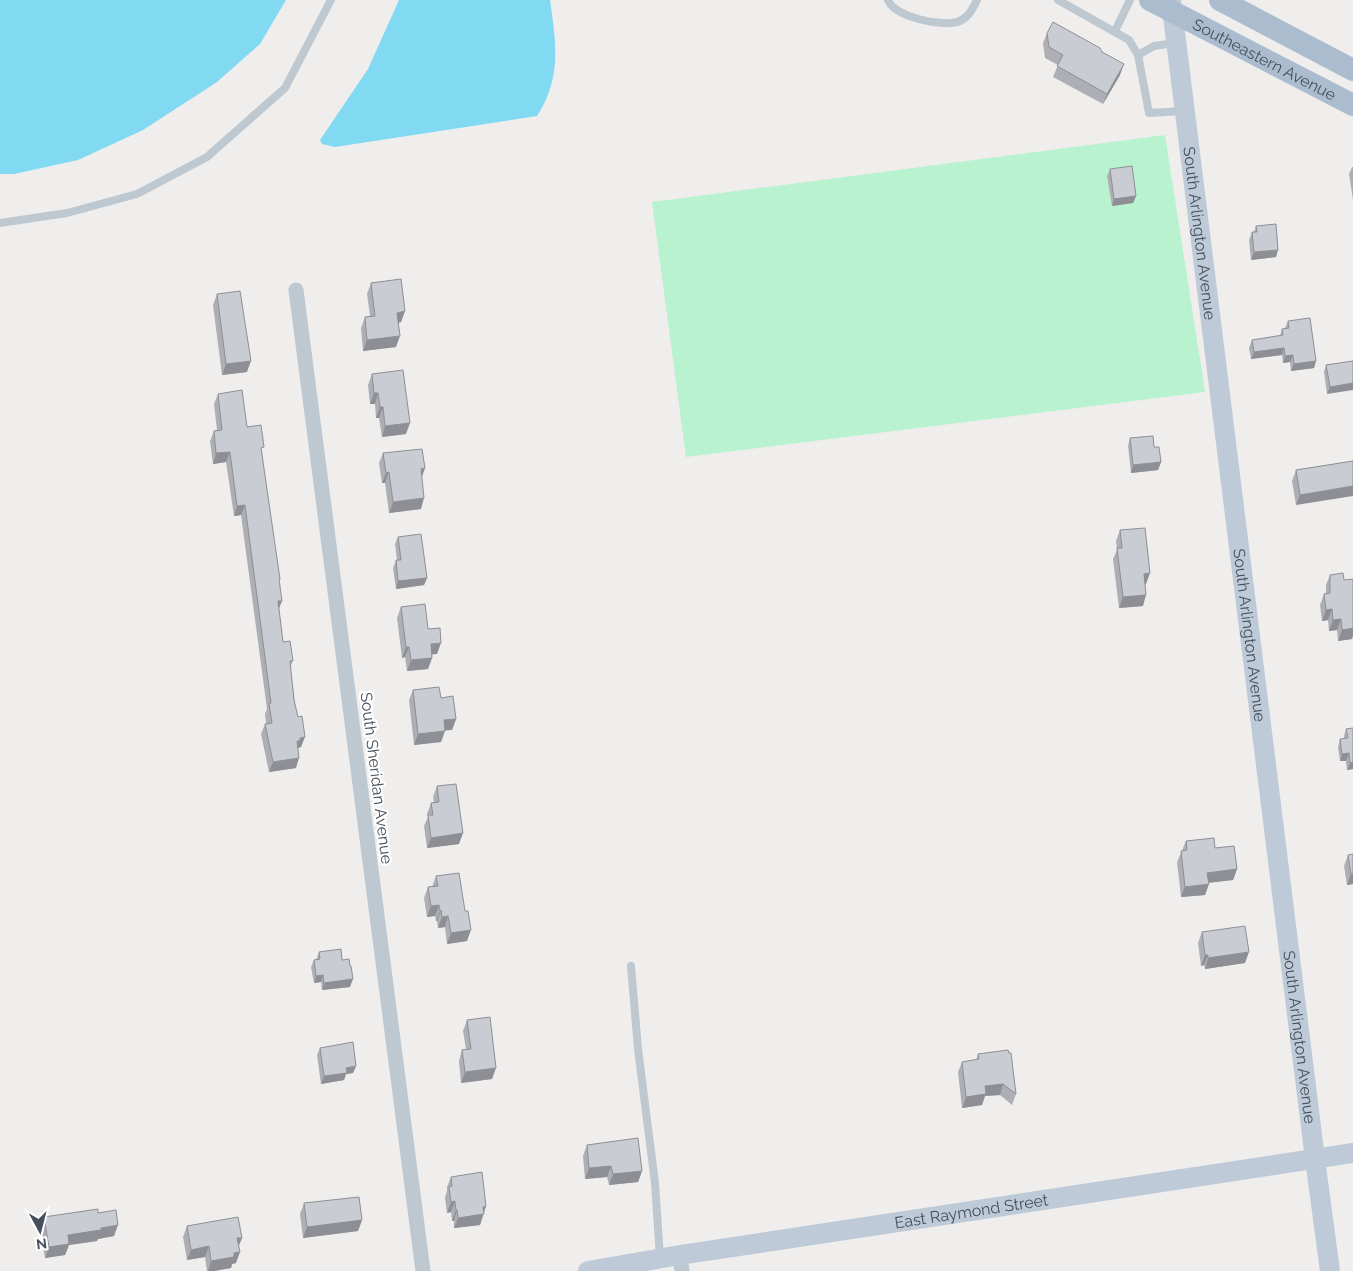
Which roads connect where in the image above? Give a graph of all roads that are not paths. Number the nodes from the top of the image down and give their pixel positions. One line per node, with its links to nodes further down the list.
1 (331, 0): 15 (lane)
2 (888, 0): 3 (lane)
3 (977, 0)
4 (1058, 0): 9 (lane)
5 (1130, 0): 9 (lane)
6 (1150, 0): 8 (main road, Southeastern Avenue)
7 (1220, 0): 12 (main road, Southeastern Avenue)
8 (1172, 6): 10 (main road, South Arlington Avenue); 13 (main road, Southeastern Avenue)
9 (1115, 31): 11 (lane)
10 (1177, 43): 11 (lane); 14 (main road, South Arlington Avenue)
11 (1138, 55): 14 (lane)
12 (1353, 70)
13 (1353, 106)
14 (1185, 111): 19 (main road, South Arlington Avenue)
15 (0, 223)
16 (296, 290): 22 (street, South Sheridan Avenue)
17 (631, 966): 20 (lane)
18 (1353, 1153): 19 (main road, East Raymond Street)
19 (1315, 1159): 21 (main road, East Raymond Street); 24 (main road, South Arlington Avenue)
20 (660, 1258): 21 (main road, East Raymond Street); 23 (main road, East Raymond Street)
21 (681, 1263)
22 (423, 1271)
23 (588, 1271)
24 (1330, 1271)

